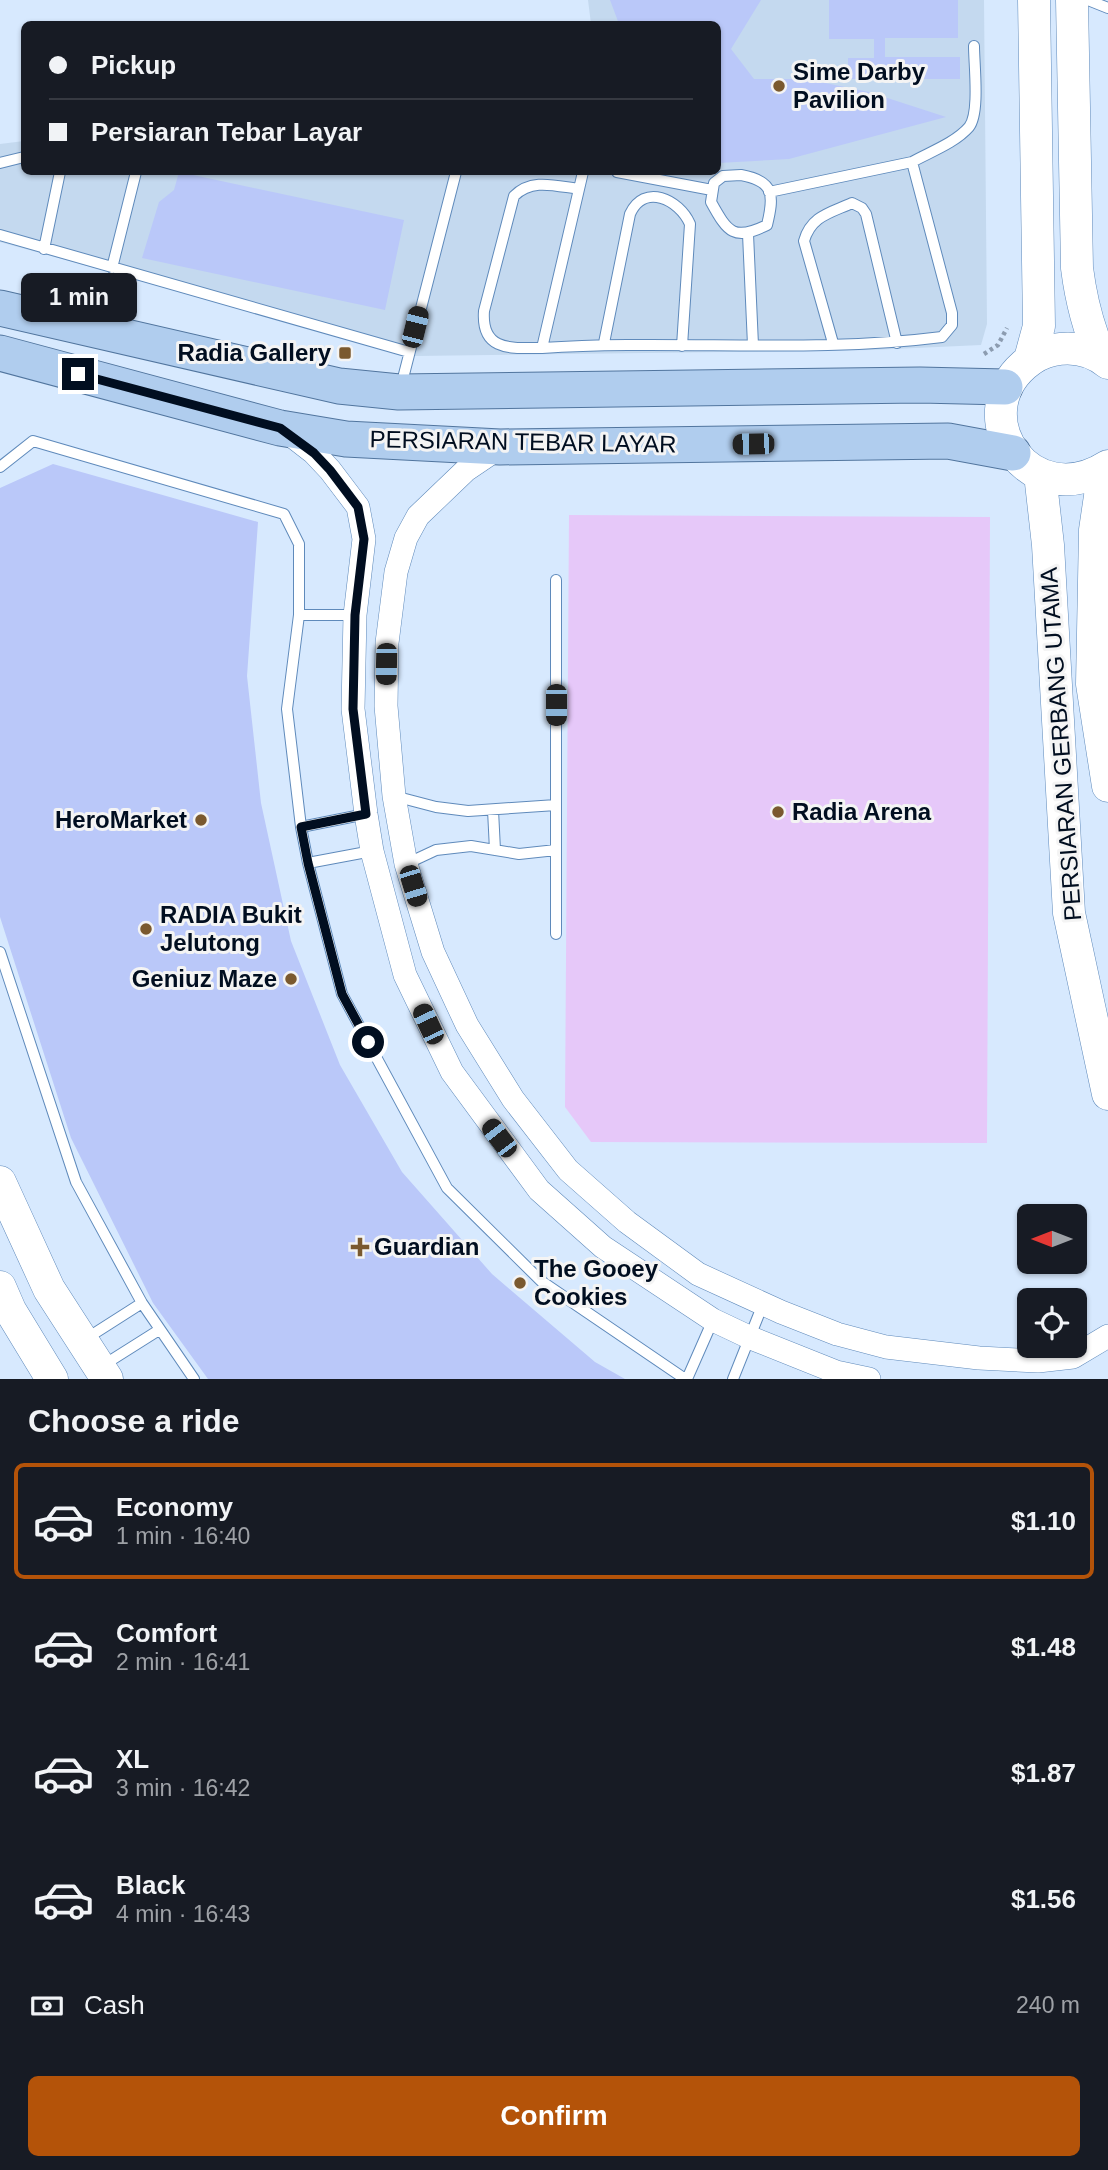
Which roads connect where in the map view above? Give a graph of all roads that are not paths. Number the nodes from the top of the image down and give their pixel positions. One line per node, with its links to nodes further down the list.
1 (1034, 0): 30 (main road)
2 (1072, 0): 31 (main road)
3 (1088, 0): 4 (lane)
4 (1108, 8)
5 (974, 46): 7 (lane)
6 (21, 158): 8 (lane)
7 (912, 162): 16 (lane); 24 (lane)
8 (0, 163)
9 (59, 175): 19 (lane)
10 (135, 175): 20 (lane)
11 (455, 175): 28 (lane)
12 (582, 175): 14 (lane)
13 (633, 175): 15 (lane)
14 (579, 189): 27 (lane); 27 (lane)
15 (712, 190): 16 (lane); 17 (lane)
16 (769, 192): 17 (lane)
17 (748, 234): 25 (lane)
18 (0, 235): 19 (lane)
19 (44, 249): 20 (lane)
20 (112, 268): 28 (lane)
21 (0, 308): 33 (main road, PERSIARAN TEBAR LAYAR)
22 (604, 343): 26 (lane); 26 (lane); 27 (lane)
23 (833, 343): 24 (lane); 24 (lane); 25 (lane)
24 (897, 343)
25 (753, 345): 26 (lane)
26 (682, 346)
27 (542, 348)
28 (409, 352): 33 (lane)
29 (0, 353): 34 (main road, PERSIARAN TEBAR LAYAR)
30 (1030, 359): 31 (main road); 32 (main road)
31 (1105, 360)
32 (1006, 387): 33 (main road, PERSIARAN TEBAR LAYAR); 36 (main road, PERSIARAN GERBANG UTAMA)
33 (399, 392)
34 (280, 428): 35 (main road, PERSIARAN TEBAR LAYAR); 41 (street)
35 (500, 447): 36 (main road, PERSIARAN TEBAR LAYAR); 43 (street)
36 (1026, 463): 38 (main road, PERSIARAN GERBANG UTAMA); 55 (main road, PERSIARAN GERBANG UTAMA)
37 (0, 467): 40 (lane)
38 (1106, 468): 42 (main road, PERSIARAN GERBANG UTAMA)
39 (556, 579): 44 (lane)
40 (299, 615): 41 (lane); 47 (lane)
41 (355, 615): 46 (street)
42 (1108, 786)
43 (394, 796): 45 (lane); 52 (street)
44 (556, 805): 45 (lane); 49 (lane)
45 (493, 810): 48 (lane)
46 (366, 814): 47 (lane); 50 (street)
47 (301, 827): 51 (lane)
48 (495, 850): 49 (lane); 52 (lane)
49 (556, 850): 53 (lane)
50 (372, 851): 51 (lane); 60 (street)
51 (308, 863): 68 (lane)
52 (406, 864): 59 (street)
53 (556, 934)
54 (0, 952): 58 (lane)
55 (1108, 1094)
56 (0, 1182): 64 (main road)
57 (0, 1287): 66 (main road)
58 (142, 1303): 61 (lane); 64 (lane)
59 (763, 1304): 62 (street); 63 (lane)
60 (713, 1320): 63 (street); 68 (lane)
61 (159, 1330): 65 (lane); 67 (lane)
62 (1108, 1336)
63 (751, 1338): 69 (lane); 70 (street)
64 (82, 1341): 65 (main road)
65 (103, 1374)
66 (52, 1379)
67 (194, 1379)
68 (686, 1379)
69 (733, 1379)
70 (869, 1379)

